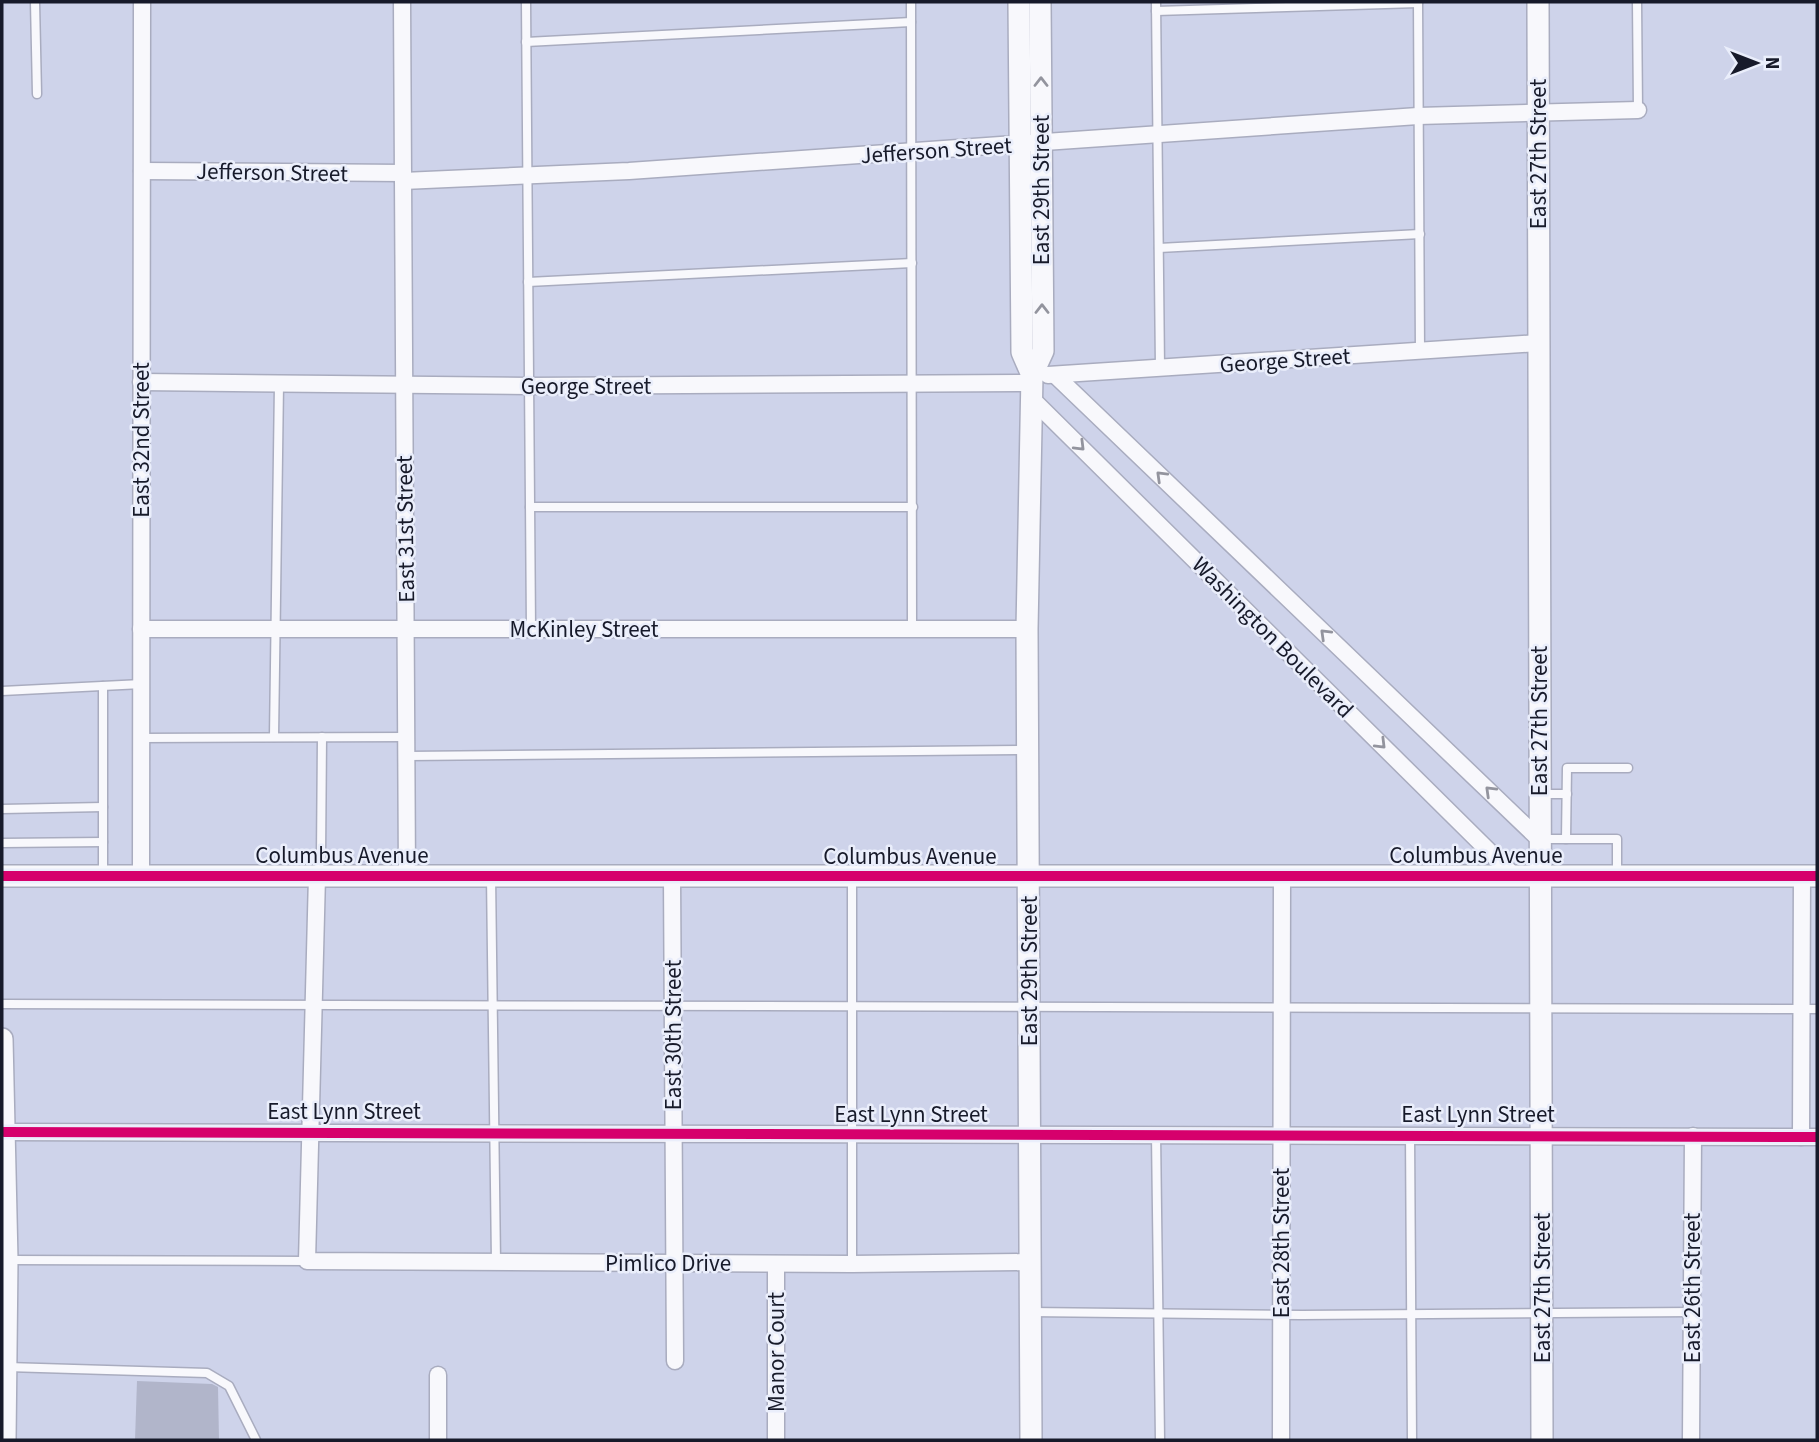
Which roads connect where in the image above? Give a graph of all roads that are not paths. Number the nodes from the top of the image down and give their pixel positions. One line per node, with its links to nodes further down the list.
1 (35, 2): 14 (lane)
2 (142, 2): 21 (street, East 32nd Street)
3 (402, 2): 23 (street, East 31st Street)
4 (526, 2): 13 (lane)
5 (911, 2): 12 (lane)
6 (1019, 2): 19 (street, East 29th Street)
7 (1040, 2): 19 (street, East 29th Street, one-way to 7)
8 (1418, 2): 11 (lane); 17 (lane)
9 (1538, 2): 16 (street, East 27th Street)
10 (1637, 2): 15 (lane)
11 (1156, 7): 18 (lane)
12 (911, 23): 13 (lane); 20 (lane)
13 (526, 42): 22 (lane)
14 (37, 94)
15 (1638, 110): 16 (street, Jefferson Street)
16 (1538, 112): 17 (street, Jefferson Street); 28 (street, East 27th Street)
17 (1418, 116): 18 (street, Jefferson Street); 24 (lane)
18 (1157, 136): 19 (street, Jefferson Street); 25 (lane)
19 (1031, 143): 20 (street, Jefferson Street); 37 (street, East 29th Street)
20 (910, 152): 22 (street, Jefferson Street); 26 (lane)
21 (142, 171): 23 (street, Jefferson Street); 32 (street, East 32nd Street)
22 (527, 175): 23 (street, Jefferson Street); 27 (lane)
23 (403, 177): 35 (street, East 31st Street)
24 (1420, 234): 25 (lane); 29 (lane)
25 (1159, 248): 30 (lane)
26 (912, 263): 27 (lane); 33 (lane)
27 (528, 282): 36 (lane)
28 (1538, 343): 29 (street, George Street); 56 (street, East 27th Street)
29 (1420, 351): 30 (street, George Street)
30 (1160, 368): 31 (street, George Street)
31 (1055, 375): 37 (street, George Street); 66 (street, Washington Boulevard, one-way to 31)
32 (141, 382): 34 (street, George Street); 40 (street, East 32nd Street)
33 (913, 383): 36 (street, George Street); 37 (street, George Street); 39 (lane)
34 (279, 384): 35 (street, George Street); 41 (lane)
35 (403, 386): 36 (street, George Street); 42 (street, East 31st Street)
36 (529, 386): 38 (lane)
37 (1032, 386): 45 (street, East 29th Street); 76 (street, Washington Boulevard, one-way to 76)
38 (530, 507): 39 (lane); 43 (lane)
39 (913, 507): 44 (lane)
40 (141, 629): 41 (street, McKinley Street); 46 (street, East 32nd Street)
41 (274, 629): 42 (street, McKinley Street); 49 (lane)
42 (406, 629): 43 (street, McKinley Street); 51 (street, East 31st Street)
43 (531, 629): 44 (street, McKinley Street)
44 (912, 629): 45 (street, McKinley Street)
45 (1027, 629): 53 (street, East 29th Street)
46 (142, 684): 47 (lane); 52 (street, East 32nd Street)
47 (103, 686): 48 (lane); 58 (lane)
48 (2, 691)
49 (274, 737): 50 (lane); 52 (lane)
50 (322, 737): 51 (lane); 73 (lane)
51 (408, 737): 54 (street, East 31st Street)
52 (142, 738): 84 (street, East 32nd Street)
53 (1028, 750): 54 (lane); 85 (street, East 29th Street)
54 (408, 757): 74 (street, East 31st Street)
55 (1628, 768): 57 (lane)
56 (1539, 794): 57 (lane); 66 (street, East 27th Street)
57 (1567, 794): 67 (lane)
58 (103, 807): 59 (lane); 69 (lane)
59 (74, 808): 61 (lane); 63 (lane)
60 (2, 809): 61 (lane)
61 (30, 809): 62 (lane)
62 (30, 819)
63 (74, 819)
64 (51, 832): 68 (lane)
65 (30, 833): 71 (lane)
66 (1539, 839): 67 (lane); 77 (street, East 27th Street)
67 (1566, 839): 78 (lane)
68 (51, 842): 69 (lane); 71 (lane)
69 (103, 842): 83 (lane)
70 (2, 843): 71 (lane)
71 (30, 843)
72 (2, 876): 83 (street, Columbus Avenue)
73 (317, 876): 74 (street, Columbus Avenue); 84 (street, Columbus Avenue); 87 (street)
74 (407, 876): 75 (street, Columbus Avenue)
75 (491, 876): 80 (street, Columbus Avenue); 88 (lane)
76 (1514, 876): 77 (street, Columbus Avenue); 82 (street, Columbus Avenue)
77 (1539, 876): 78 (street, Columbus Avenue); 93 (street, East 27th Street)
78 (1617, 876): 79 (street, Columbus Avenue)
79 (1809, 876): 94 (street)
80 (672, 877): 81 (street, Columbus Avenue); 89 (street, East 30th Street)
81 (852, 877): 85 (street, Columbus Avenue); 90 (lane)
82 (1282, 877): 85 (street, Columbus Avenue); 91 (street, East 28th Street)
83 (103, 878): 84 (street, Columbus Avenue)
84 (141, 878)
85 (1029, 878): 92 (street, East 29th Street)
86 (2, 1004): 87 (lane)
87 (314, 1005): 88 (lane); 97 (street)
88 (494, 1005): 89 (lane); 98 (lane)
89 (673, 1005): 90 (lane); 99 (street, East 30th Street)
90 (852, 1007): 92 (lane); 104 (lane)
91 (1282, 1007): 92 (lane); 93 (lane); 102 (street, East 28th Street)
92 (1029, 1008): 100 (street, East 29th Street)
93 (1539, 1008): 94 (lane); 105 (street, East 27th Street)
94 (1809, 1009): 107 (street)
95 (2, 1039): 96 (street)
96 (4, 1132): 97 (street, East Lynn Street); 108 (street)
97 (310, 1132): 98 (street, East Lynn Street); 109 (street)
98 (494, 1132): 99 (street, East Lynn Street); 110 (lane)
99 (673, 1134): 104 (street, East Lynn Street); 111 (street, East 30th Street)
100 (1029, 1134): 101 (street, East Lynn Street); 104 (street, East Lynn Street); 112 (street, East 29th Street)
101 (1156, 1134): 102 (street, East Lynn Street); 116 (lane)
102 (1282, 1134): 103 (street, East Lynn Street); 118 (street, East 28th Street)
103 (1410, 1134): 105 (street, East Lynn Street); 119 (lane)
104 (852, 1135): 114 (lane)
105 (1541, 1135): 106 (street, East Lynn Street); 120 (street, East 27th Street)
106 (1693, 1136): 107 (street, East Lynn Street); 117 (street, East 26th Street)
107 (1809, 1137)
108 (7, 1260): 109 (lane); 122 (street)
109 (307, 1261): 110 (street, Pimlico Drive)
110 (496, 1262): 111 (street, Pimlico Drive)
111 (674, 1262): 113 (street, Pimlico Drive); 121 (street, East 30th Street)
112 (1029, 1262): 114 (street, Pimlico Drive); 115 (street, East 29th Street)
113 (776, 1264): 114 (street, Pimlico Drive); 127 (street, Manor Court)
114 (852, 1264)
115 (1030, 1311): 116 (lane); 128 (street, East 29th Street)
116 (1157, 1311): 118 (lane); 129 (lane)
117 (1692, 1312): 120 (lane); 133 (street, East 26th Street)
118 (1281, 1313): 119 (lane); 130 (street, East 28th Street)
119 (1412, 1315): 120 (lane); 131 (lane)
120 (1543, 1315): 132 (street, East 27th Street)
121 (674, 1362)
122 (4, 1366): 124 (street); 125 (lane)
123 (438, 1375): 126 (street)
124 (5, 1440)
125 (256, 1440)
126 (438, 1440)
127 (776, 1440)
128 (1031, 1440)
129 (1160, 1440)
130 (1281, 1440)
131 (1412, 1440)
132 (1542, 1440)
133 (1691, 1440)

